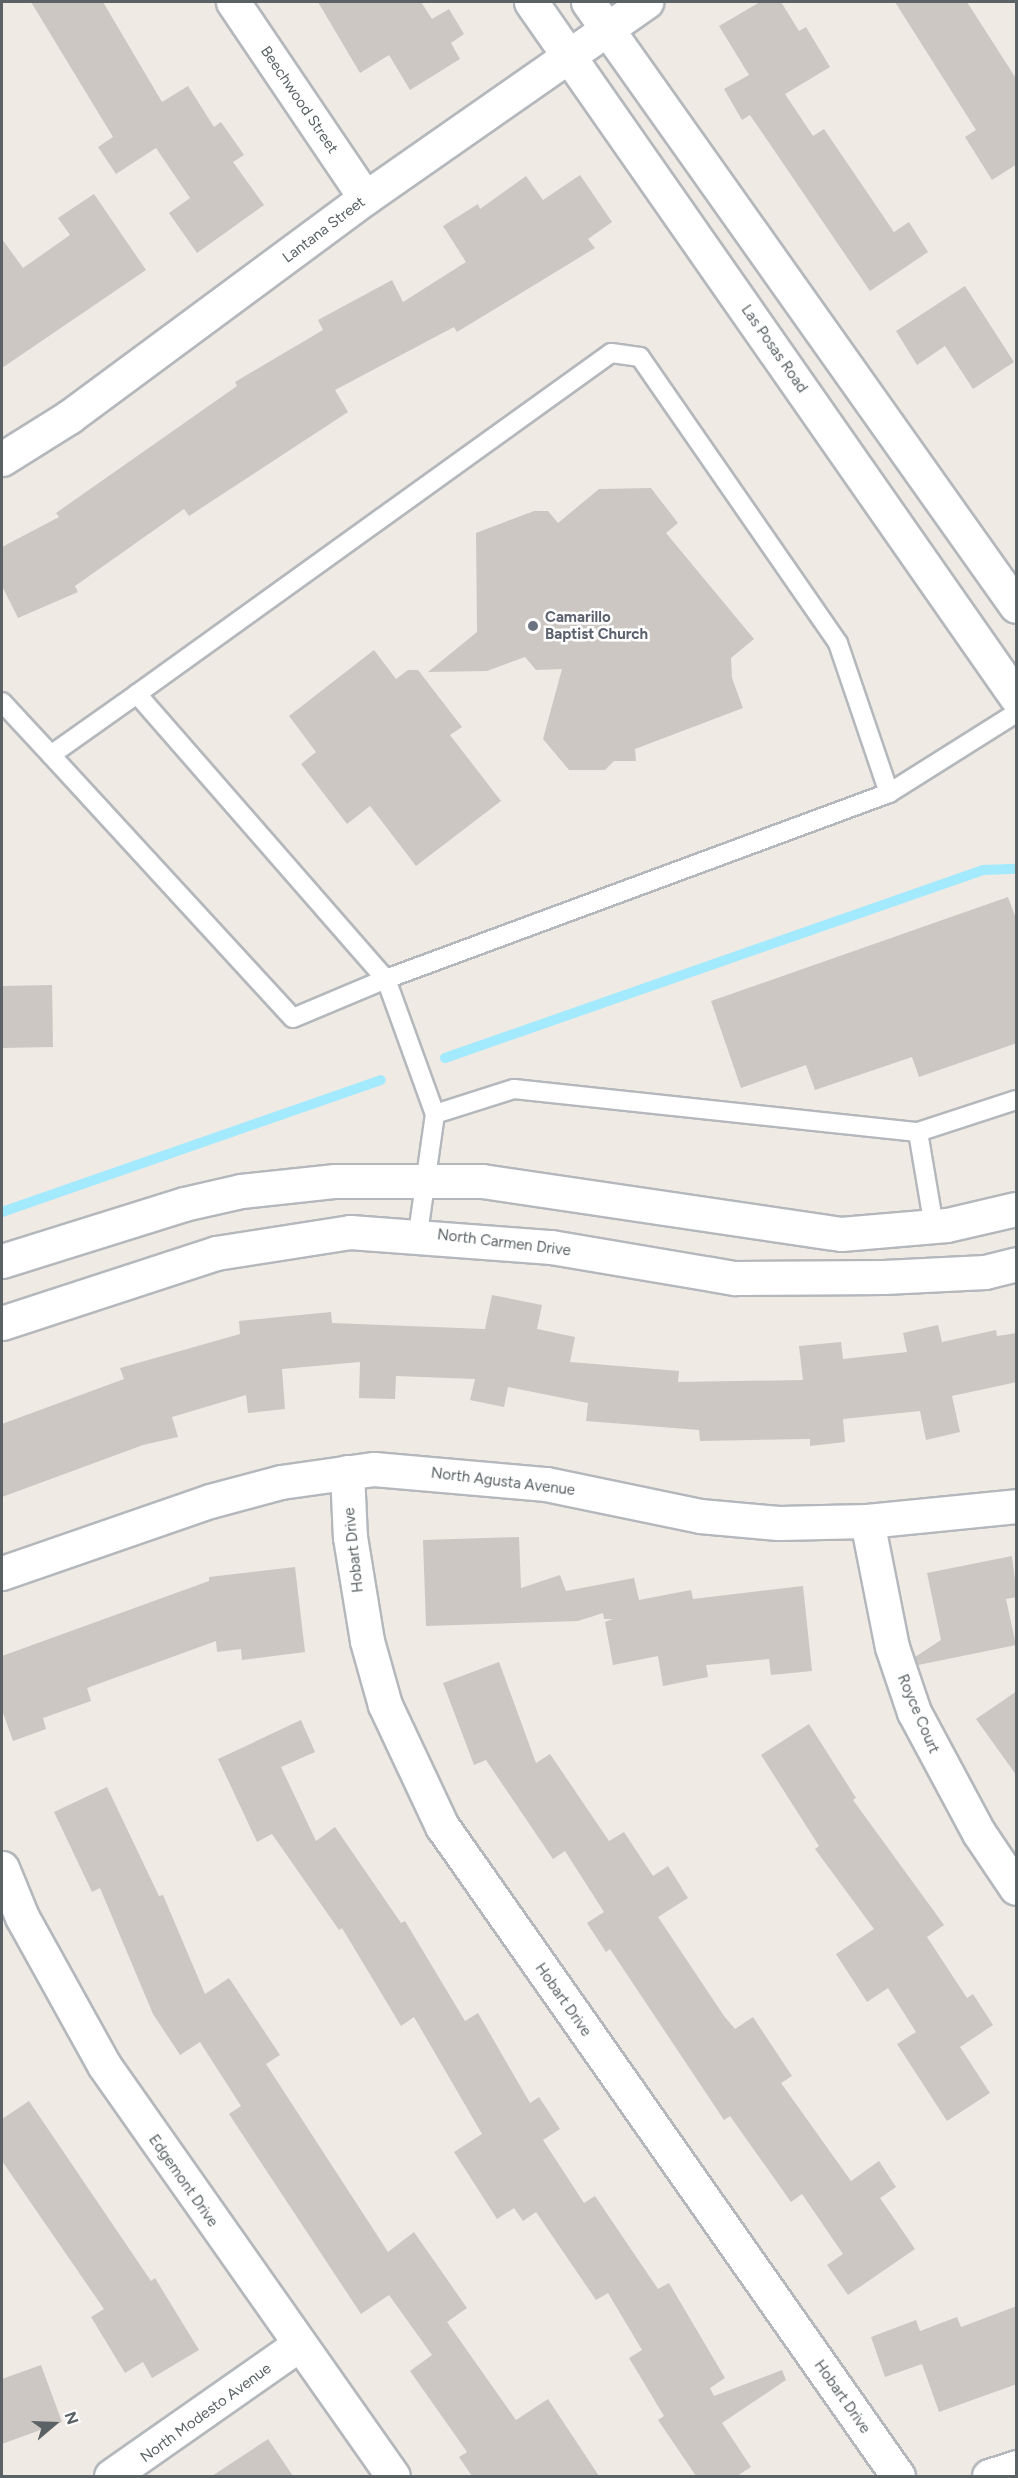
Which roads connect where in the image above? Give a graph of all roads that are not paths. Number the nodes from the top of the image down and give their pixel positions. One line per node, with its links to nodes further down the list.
1 (233, 2): 7 (street, Beechwood Street)
2 (531, 2): 6 (street, Las Posas Road)
3 (588, 2): 5 (street)
4 (646, 2): 5 (street, Lantana Street)
5 (608, 29): 6 (street, Lantana Street); 9 (street)
6 (568, 54): 7 (street, Lantana Street); 11 (street, Las Posas Road)
7 (365, 198): 8 (street, Lantana Street)
8 (2, 459)
9 (1017, 606)
10 (137, 694): 14 (lane); 15 (lane); 16 (lane)
11 (1017, 697)
12 (2, 702): 14 (lane)
13 (1017, 713): 15 (lane)
14 (51, 755): 16 (lane)
15 (889, 793): 16 (lane)
16 (386, 979): 18 (lane)
17 (1017, 1100): 19 (lane)
18 (435, 1114): 19 (lane); 20 (lane)
19 (918, 1132): 22 (lane)
20 (422, 1181): 22 (street); 23 (lane); 24 (street)
21 (1017, 1209): 22 (street)
22 (933, 1227)
23 (418, 1234): 25 (street, North Carmen Drive); 26 (street, North Carmen Drive)
24 (2, 1262)
25 (1017, 1264)
26 (2, 1323)
27 (347, 1472): 29 (street, North Agusta Avenue); 30 (street, North Agusta Avenue); 37 (street, Hobart Drive)
28 (1017, 1506): 29 (street, North Agusta Avenue)
29 (867, 1521): 32 (street, Royce Court)
30 (2, 1573)
31 (2, 1868): 33 (street, Edgemont Drive)
32 (1017, 1888)
33 (298, 2345): 35 (street, North Modesto Avenue); 36 (street, Edgemont Drive)
34 (1017, 2467): 38 (street)
35 (111, 2476)
36 (393, 2476)
37 (898, 2476)
38 (989, 2476)

